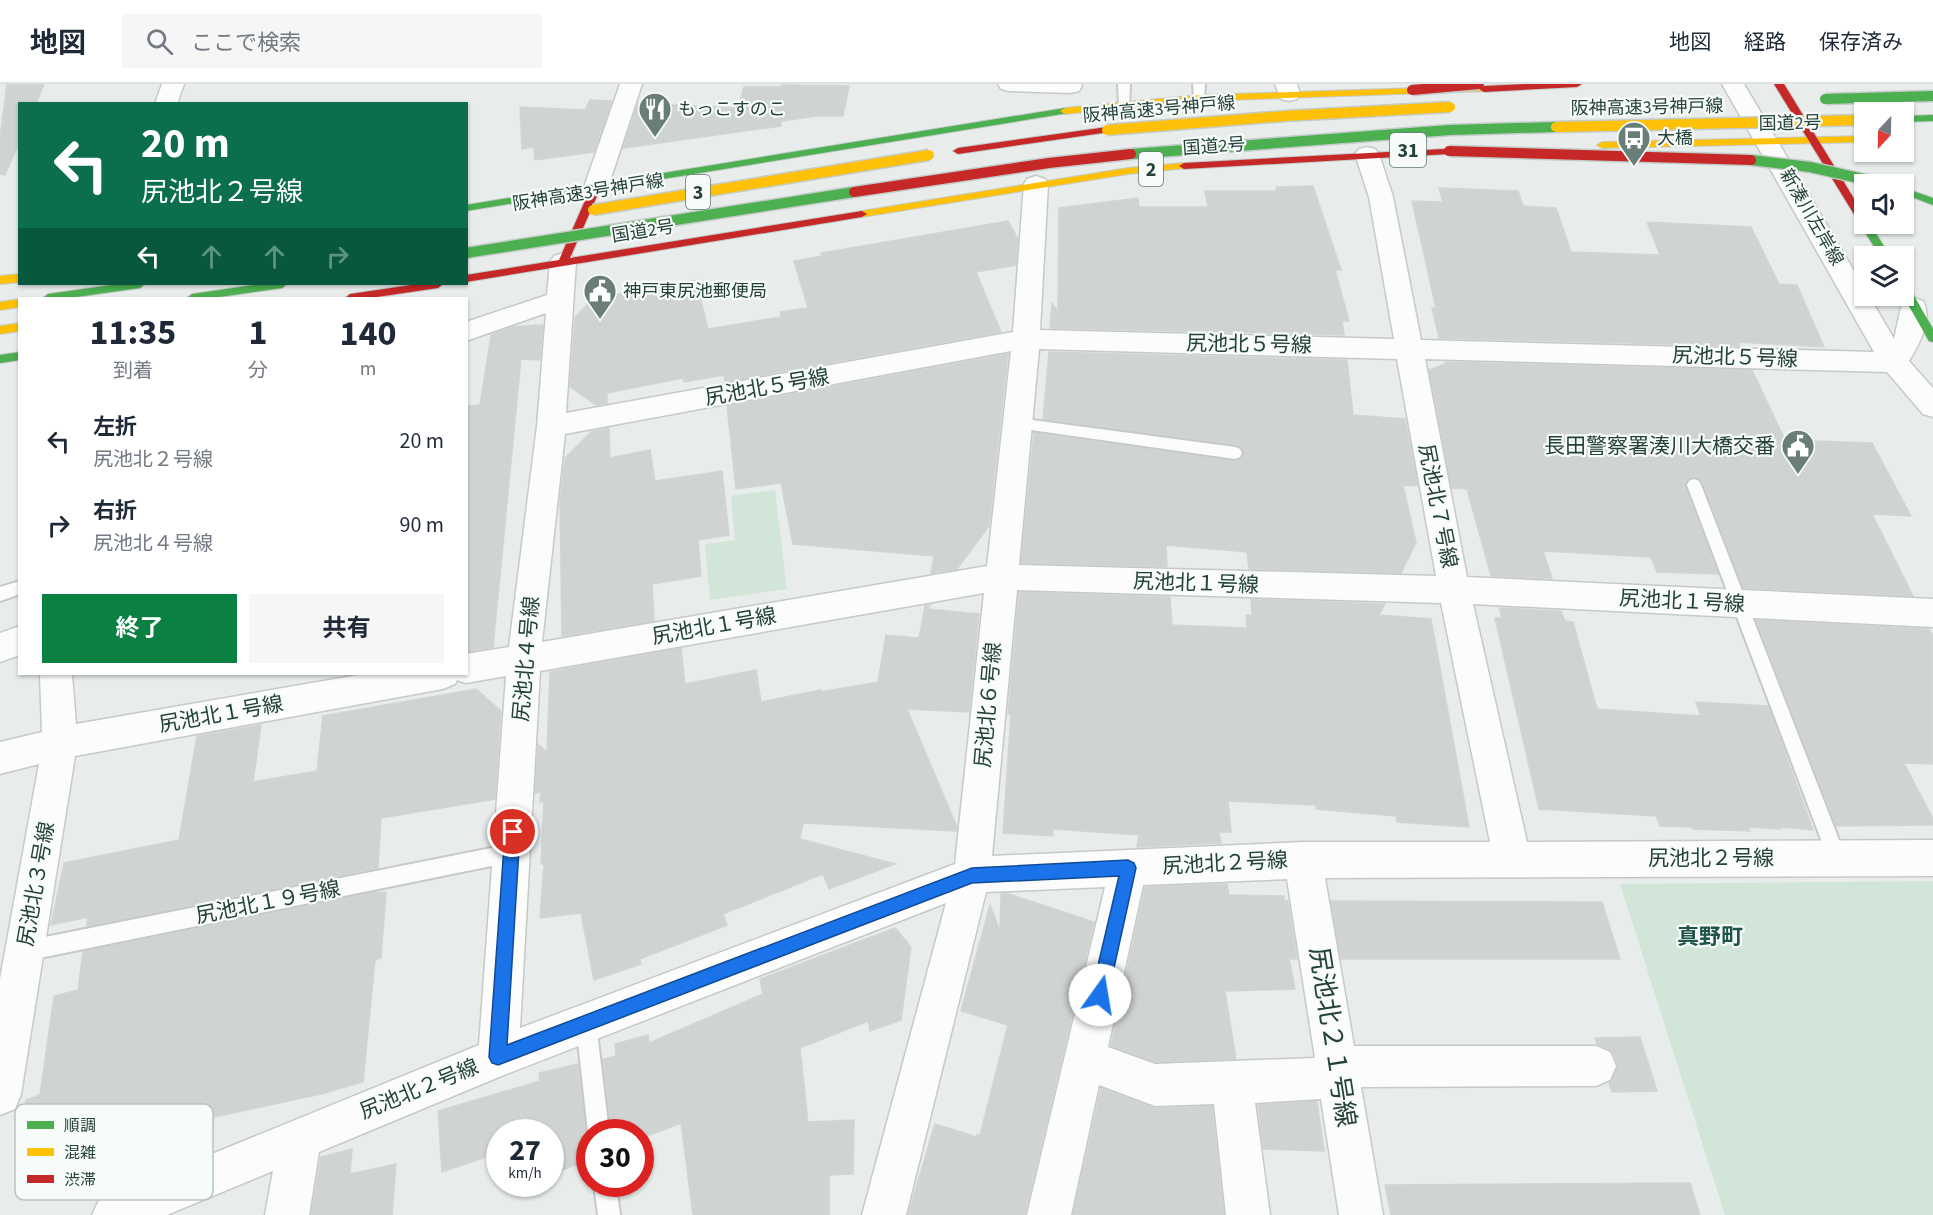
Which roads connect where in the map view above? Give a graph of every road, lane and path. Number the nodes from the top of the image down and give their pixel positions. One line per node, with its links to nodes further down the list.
1 (173, 84): 15 (street)
2 (631, 84): 31 (street)
3 (1009, 84): 8 (street)
4 (1124, 84): 16 (lane)
5 (1479, 84): 22 (main road, bridge)
6 (1577, 84): 9 (main road)
7 (1779, 84): 23 (main road, 新湊川左岸線)
8 (1071, 85): 18 (street)
9 (1539, 85): 10 (main road)
10 (1429, 88): 11 (main road)
11 (1287, 89): 12 (main road)
12 (1199, 91): 16 (main road)
13 (1728, 93): 14 (main road, 阪神高速3号神戸線, bridge); 25 (street, 新湊川左岸線)
14 (1933, 96)
15 (167, 102)
16 (1125, 105): 18 (main road)
17 (1465, 107): 22 (main road, 阪神高速3号神戸線 / 3, bridge)
18 (1078, 109): 31 (main road)
19 (1933, 118): 20 (main road)
20 (1914, 119)
21 (1854, 120): 29 (main road, 阪神高速3号神戸線 / 3, bridge)
22 (1107, 130): 39 (main road, 阪神高速3号神戸線 / 3, bridge)
23 (1815, 140): 24 (main road, 国道2号 / 2); 25 (main road, 国道2号 / 2); 35 (main road, 新湊川左岸線)
24 (1854, 140)
25 (1768, 141): 26 (main road, 国道2号 / 2); 64 (street, 新湊川左岸線)
26 (1367, 154): 30 (main road, 国道2号 / 2); 61 (street, 尻池北７号線)
27 (1691, 157): 28 (main road, 31, bridge); 29 (main road, 31, bridge); 32 (main road, 31, bridge)
28 (1854, 176)
29 (929, 180): 40 (main road, 阪神高速3号神戸線 / 3, bridge)
30 (1036, 184): 41 (main road, 国道2号 / 2); 60 (street, 尻池北６号線)
31 (596, 187): 37 (main road); 41 (main road)
32 (1854, 187)
33 (1914, 195): 34 (main road)
34 (1933, 202)
35 (1854, 205)
36 (1914, 205): 38 (main road)
37 (468, 208)
38 (1933, 212)
39 (568, 214)
40 (468, 253)
41 (563, 262): 43 (main road, 国道2号 / 2); 51 (street, 尻池北４号線)
42 (18, 278): 44 (main road)
43 (468, 279)
44 (0, 280)
45 (133, 285): 48 (main road)
46 (276, 285): 49 (main road)
47 (432, 285): 50 (main road)
48 (55, 297)
49 (198, 297)
50 (356, 297)
51 (560, 300): 58 (street); 67 (street, 尻池北４号線)
52 (18, 303): 53 (main road)
53 (0, 306)
54 (1909, 306): 64 (street)
55 (1914, 306): 59 (main road)
56 (18, 327): 57 (main road)
57 (0, 330)
58 (468, 331)
59 (1933, 338)
60 (1026, 339): 61 (street, 尻池北５号線); 66 (street, 尻池北６号線); 67 (street, 尻池北５号線)
61 (1407, 348): 64 (street, 尻池北５号線); 72 (street, 尻池北７号線)
62 (18, 356): 63 (main road)
63 (0, 359)
64 (1894, 362): 65 (street, 新湊川左岸線)
65 (1933, 406)
66 (1017, 423): 68 (lane); 70 (street, 尻池北６号線)
67 (551, 426): 78 (street, 尻池北４号線)
68 (1235, 453)
69 (1694, 485): 74 (lane)
70 (1000, 577): 72 (street, 尻池北１号線); 78 (street, 尻池北１号線); 90 (street, 尻池北６号線)
71 (18, 588): 73 (lane)
72 (1454, 590): 74 (street, 尻池北１号線); 85 (street, 尻池北７号線)
73 (0, 594)
74 (1739, 604): 75 (street, 尻池北１号線); 86 (lane)
75 (1933, 613)
76 (18, 641): 77 (street)
77 (0, 648)
78 (524, 659): 79 (street, 尻池北１号線); 84 (street, 尻池北４号線)
79 (468, 669)
80 (56, 675): 82 (street, 尻池北３号線)
81 (437, 675): 82 (street, 尻池北１号線)
82 (60, 743): 83 (street, 尻池北１号線); 91 (street, 尻池北３号線)
83 (0, 758)
84 (511, 853): 91 (lane, 尻池北１９号線); 93 (street, 尻池北４号線)
85 (1512, 858): 86 (street, 尻池北２号線); 88 (street, 尻池北２号線)
86 (1837, 858): 87 (street, 尻池北２号線)
87 (1933, 858)
88 (1303, 860): 89 (street, 尻池北２号線); 96 (street, 尻池北２１号線)
89 (1128, 868): 90 (street, 尻池北２号線); 94 (street)
90 (972, 875): 92 (street, 尻池北２号線); 107 (street, 尻池北６号線)
91 (25, 951): 98 (street, 尻池北３号線)
92 (585, 1023): 93 (street, 尻池北２号線); 99 (lane)
93 (498, 1057): 100 (street, 尻池北２号線)
94 (1085, 1059): 97 (street); 108 (street)
95 (1596, 1066): 96 (street)
96 (1339, 1067): 97 (street); 110 (street, 尻池北２１号線)
97 (1232, 1082): 109 (street)
98 (0, 1094)
99 (597, 1119)
100 (300, 1138): 101 (street, 尻池北２号線); 105 (street)
101 (213, 1174)
102 (607, 1197): 106 (lane)
103 (150, 1200): 104 (street, 尻池北２号線)
104 (114, 1215)
105 (287, 1215)
106 (609, 1215)
107 (884, 1215)
108 (1050, 1215)
109 (1248, 1215)
110 (1361, 1215)

